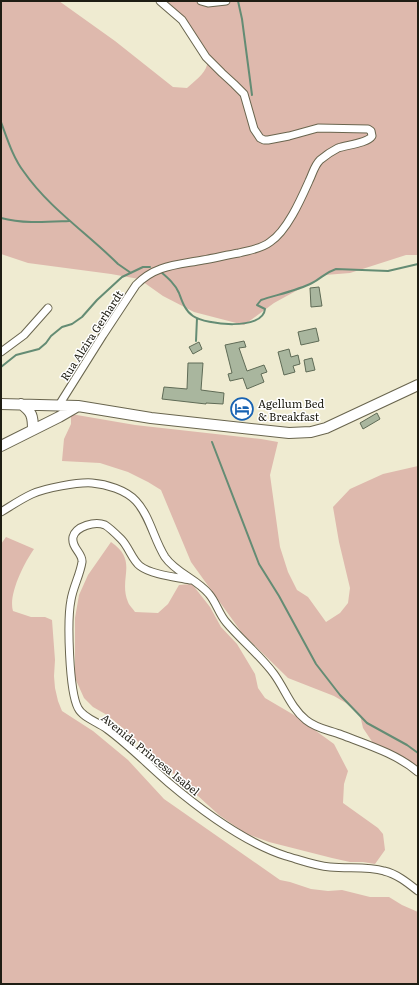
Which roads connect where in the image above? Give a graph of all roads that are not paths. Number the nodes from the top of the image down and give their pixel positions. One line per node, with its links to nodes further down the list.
1 (160, 1): 9 (street, Rua Alzira Gerhardt)
2 (201, 1): 3 (street)
3 (226, 1)
4 (48, 308): 5 (street)
5 (1, 352)
6 (418, 385): 10 (main road)
7 (1, 404): 8 (main road)
8 (20, 404): 9 (main road); 11 (main road)
9 (59, 405): 10 (main road)
10 (78, 406): 11 (main road)
11 (33, 430): 12 (main road)
12 (1, 446)
13 (1, 512): 14 (street, Avenida Princesa Isabel)
14 (190, 580): 15 (street, Avenida Princesa Isabel); 16 (street, Avenida Princesa Isabel)
15 (418, 772)
16 (418, 891)

